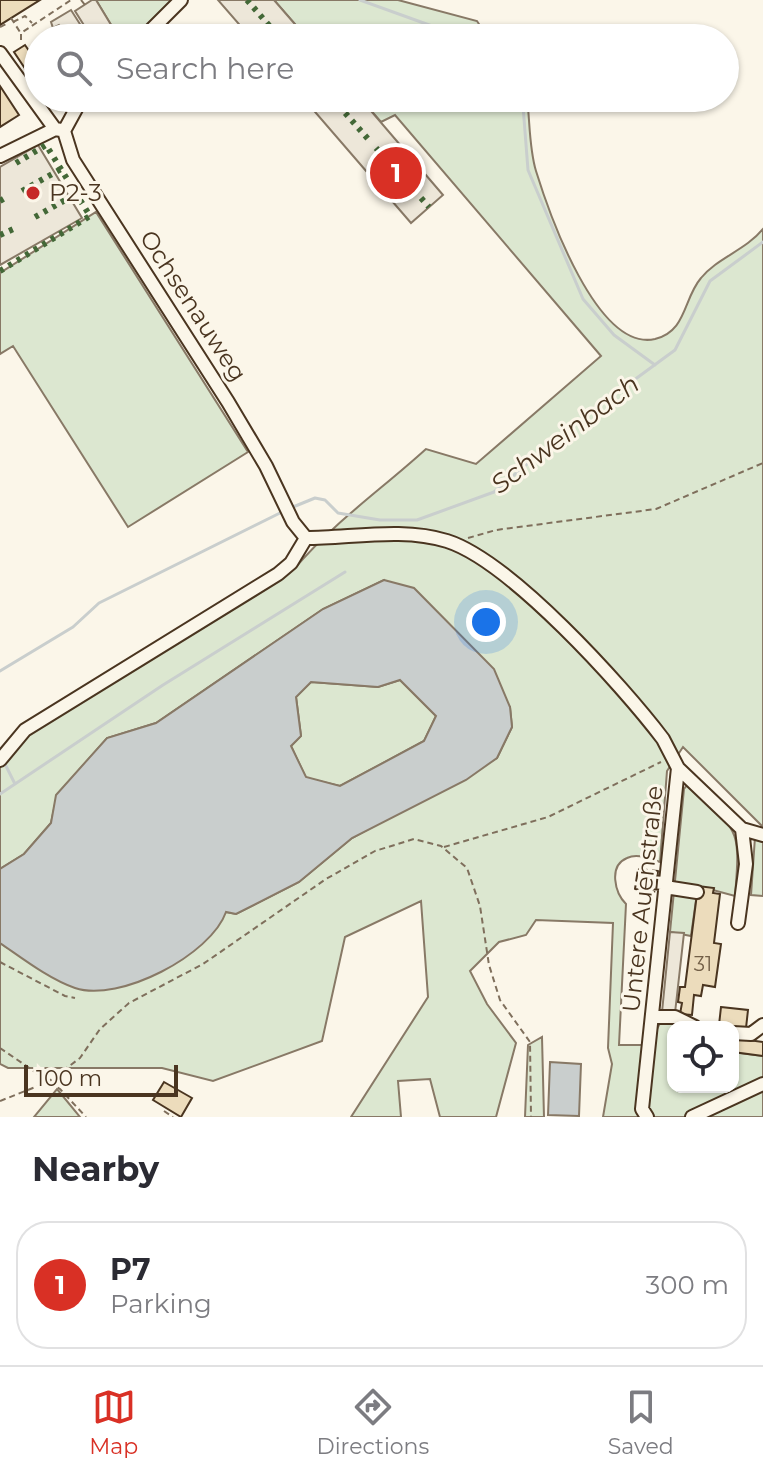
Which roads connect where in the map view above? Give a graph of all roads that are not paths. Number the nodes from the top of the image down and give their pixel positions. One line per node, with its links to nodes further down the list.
1 (181, 0): 2 (street)
2 (157, 24)
3 (0, 53): 4 (street, Ochsenauweg)
4 (24, 84)
5 (45, 112): 7 (street, Ochsenauweg)
6 (72, 112): 7 (street)
7 (59, 130): 8 (street); 9 (street, Ochsenauweg)
8 (0, 156)
9 (306, 538): 10 (street); 11 (street, Untere Auenstraße)
10 (3, 756)
11 (675, 762): 12 (street); 15 (street, Untere Auenstraße)
12 (742, 829): 13 (street); 17 (street)
13 (763, 835)
14 (648, 882): 15 (street)
15 (666, 885): 16 (street); 18 (street, Untere Auenstraße)
16 (697, 892)
17 (738, 923)
18 (653, 1017): 19 (street); 23 (street, Untere Auenstraße)
19 (683, 1021)
20 (763, 1025): 21 (street)
21 (739, 1033)
22 (763, 1084): 24 (street)
23 (647, 1117)
24 (692, 1117)

